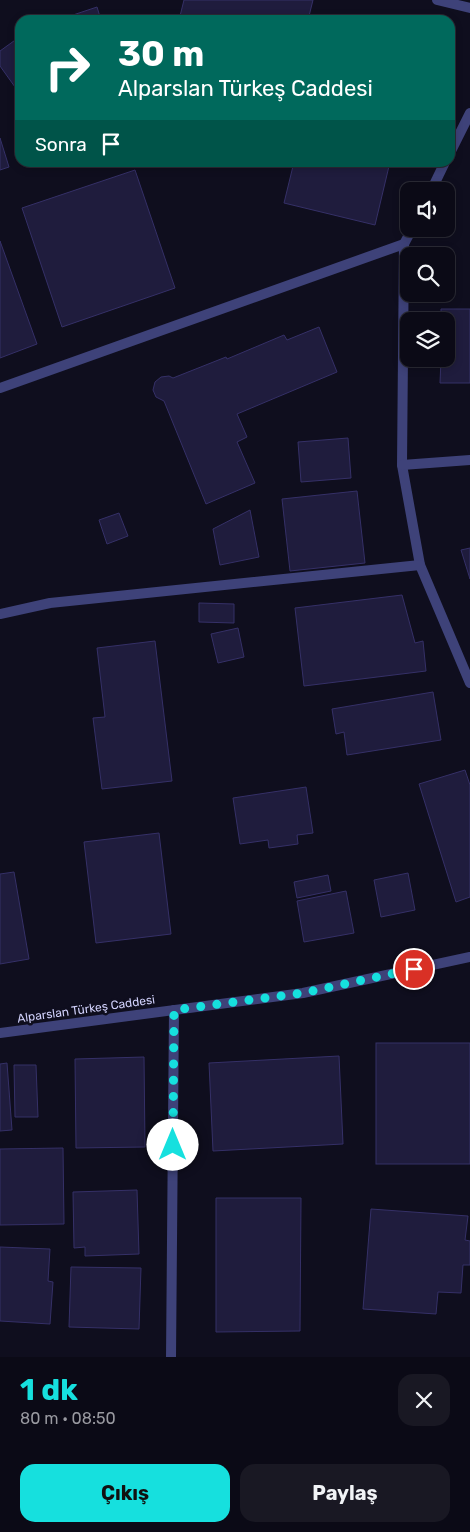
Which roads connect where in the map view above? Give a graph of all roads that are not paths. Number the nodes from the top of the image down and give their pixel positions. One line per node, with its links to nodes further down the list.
1 (437, 0): 2 (street)
2 (470, 8)
3 (470, 113): 4 (street)
4 (455, 142)
5 (442, 167): 6 (street)
6 (435, 182)
7 (408, 237): 8 (street)
8 (404, 244): 9 (street); 11 (street)
9 (0, 388)
10 (470, 460): 11 (street)
11 (402, 465): 12 (street)
12 (420, 565): 13 (street); 14 (street)
13 (0, 614)
14 (470, 683)
15 (470, 957): 16 (street, Alparslan Türkeş Caddesi)
16 (174, 1010): 17 (street, Alparslan Türkeş Caddesi); 18 (street)
17 (0, 1033)
18 (171, 1357)

